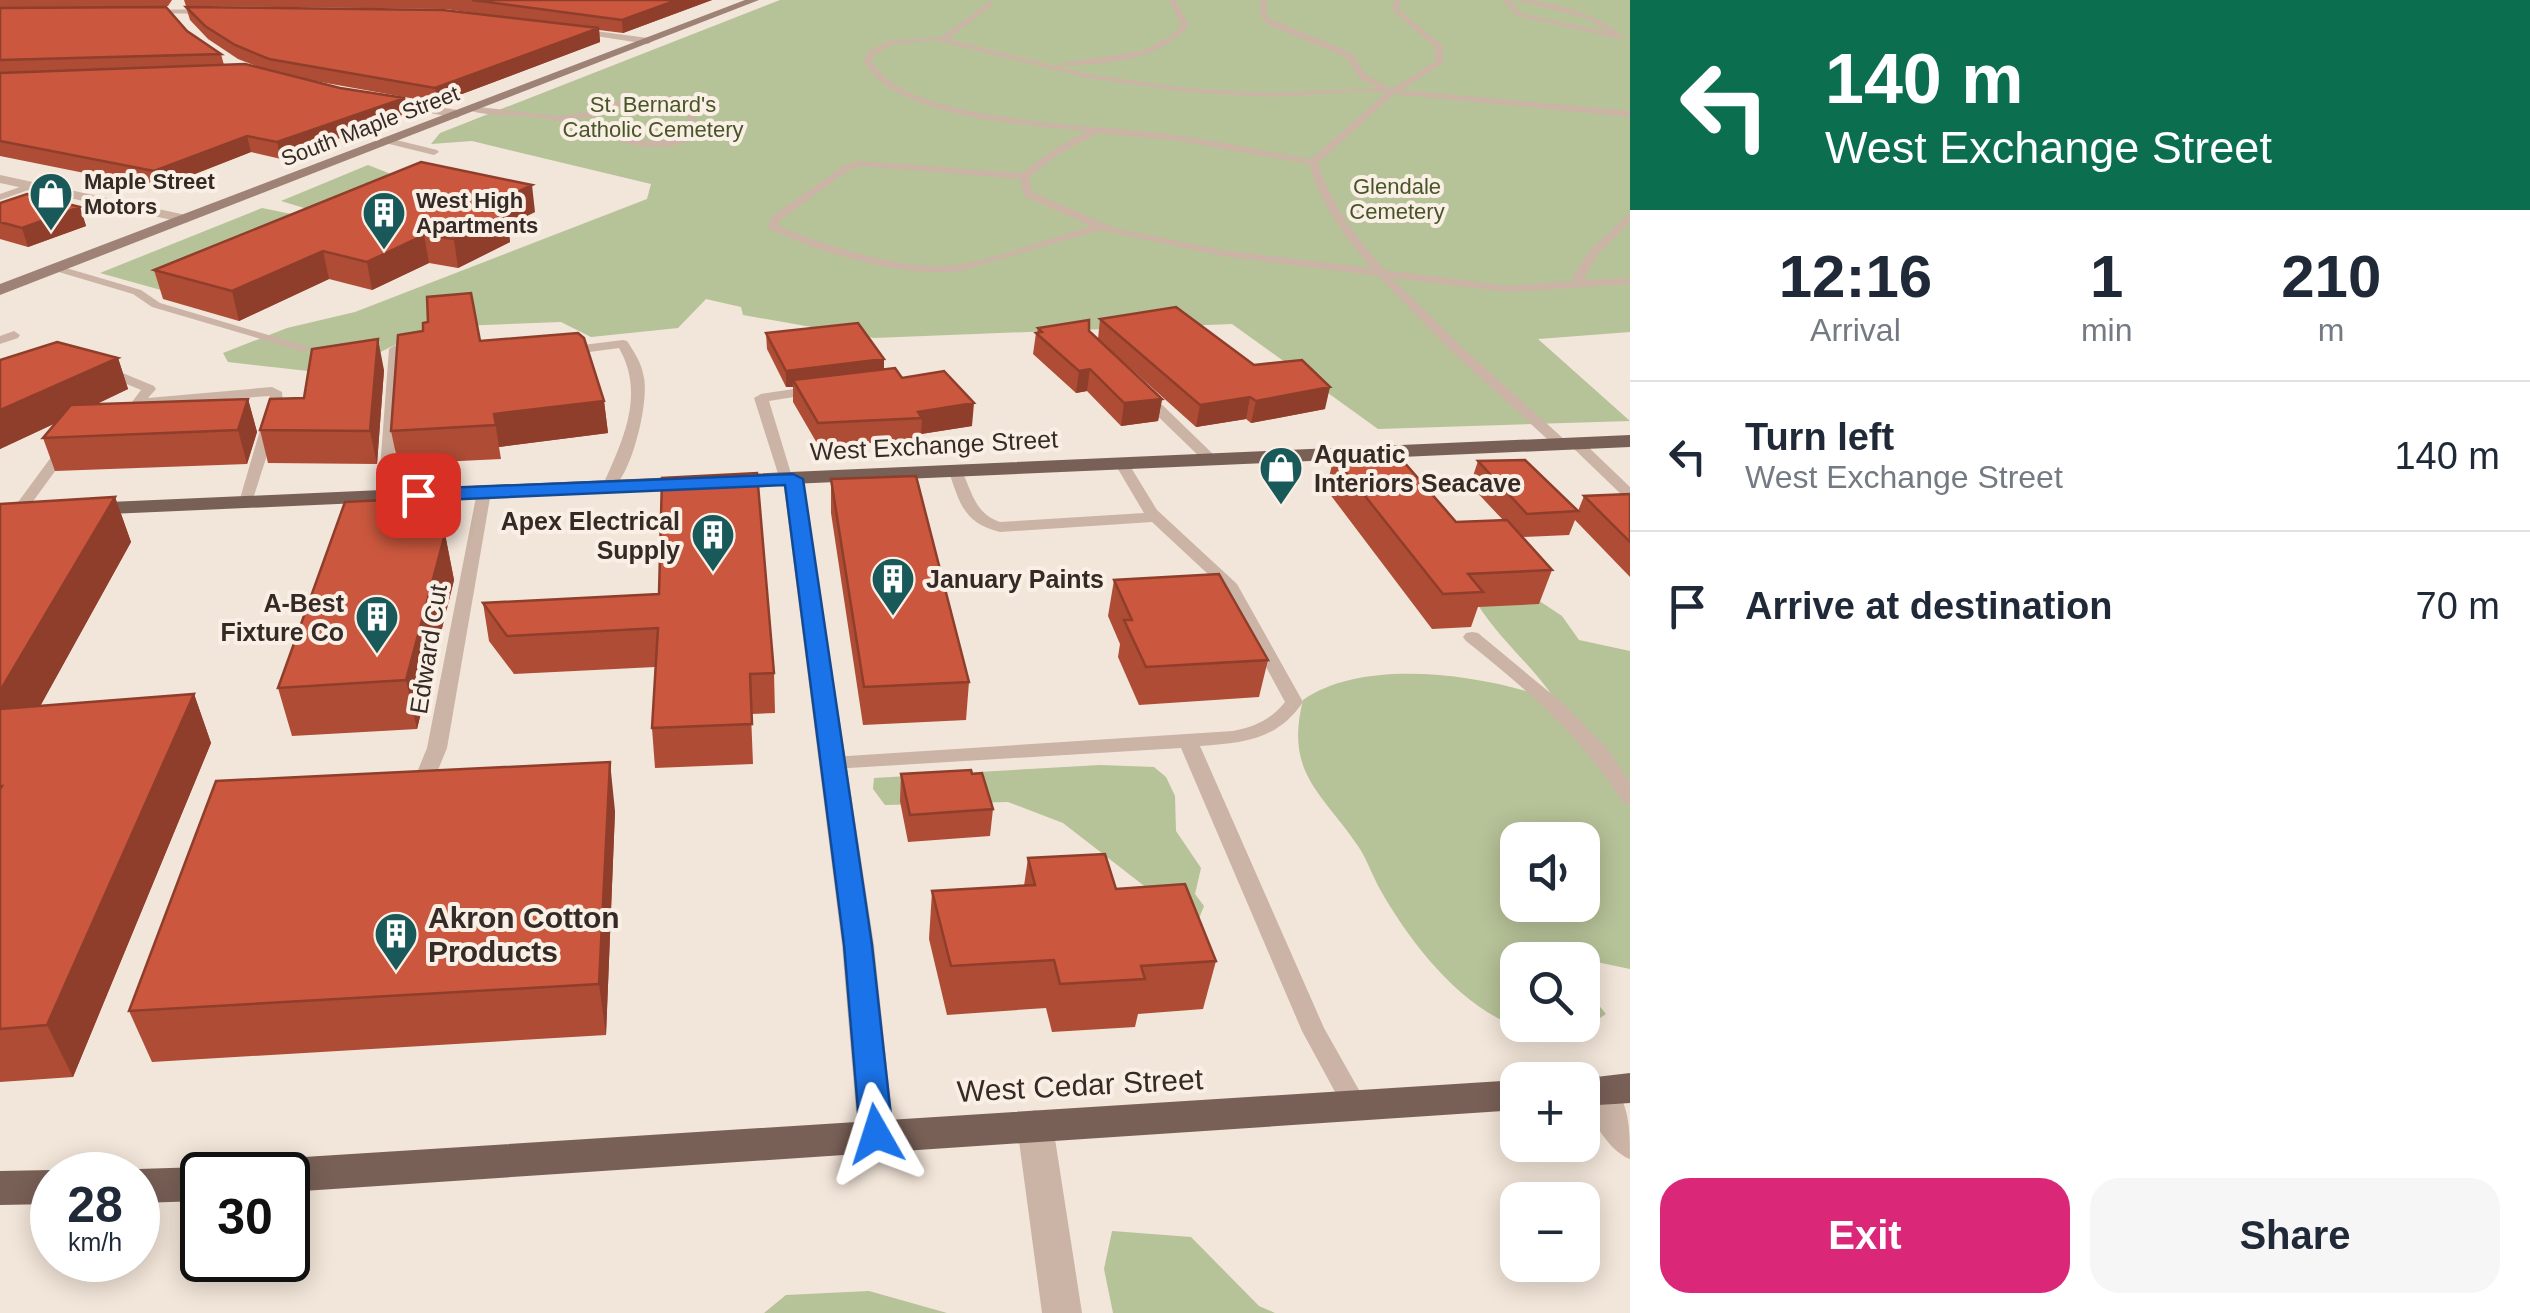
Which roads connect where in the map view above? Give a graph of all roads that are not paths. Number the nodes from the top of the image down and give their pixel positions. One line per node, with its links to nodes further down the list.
1 (180, 0): 11 (street)
2 (754, 0): 16 (main road, South Maple Street)
3 (988, 0): 15 (lane)
4 (1172, 0): 17 (lane)
5 (1263, 0): 18 (lane)
6 (1397, 0): 18 (lane)
7 (1506, 0): 14 (lane)
8 (1518, 0): 14 (lane)
9 (232, 12): 11 (street)
10 (120, 13): 11 (street)
11 (174, 13): 13 (street)
12 (549, 26): 16 (street)
13 (181, 29)
14 (1625, 39)
15 (942, 40): 17 (lane); 23 (lane)
16 (648, 41): 20 (main road, South Maple Street)
17 (1041, 65): 18 (lane)
18 (1393, 91): 21 (lane); 26 (lane)
19 (366, 98): 20 (street)
20 (463, 112): 22 (lane); 24 (main road, South Maple Street)
21 (1630, 114)
22 (558, 118): 22 (lane)
23 (1098, 129): 26 (lane); 27 (lane)
24 (388, 141): 25 (lane); 32 (main road, South Maple Street)
25 (434, 152)
26 (1312, 162): 35 (lane)
27 (1024, 176): 33 (lane); 33 (lane)
28 (0, 178): 29 (street)
29 (34, 186): 30 (lane); 32 (street)
30 (0, 197)
31 (1630, 216): 38 (lane)
32 (186, 218): 34 (main road, South Maple Street)
33 (1100, 227): 35 (lane)
34 (56, 268): 37 (main road, South Maple Street); 39 (lane)
35 (1384, 274): 38 (lane); 49 (lane)
36 (1630, 281): 38 (lane)
37 (3, 286)
38 (1582, 286)
39 (306, 348)
40 (396, 349): 57 (lane)
41 (554, 352): 54 (lane)
42 (81, 361): 45 (lane)
43 (1128, 377): 50 (lane)
44 (834, 388): 53 (lane)
45 (138, 402): 46 (lane); 58 (lane)
46 (94, 417)
47 (78, 430): 59 (lane)
48 (1630, 441): 49 (main road, West Exchange Street)
49 (1569, 444): 50 (main road, West Exchange Street); 56 (lane)
50 (1211, 460): 51 (main road, West Exchange Street)
51 (1122, 464): 52 (main road, West Exchange Street); 60 (lane)
52 (956, 472): 53 (main road, West Exchange Street); 60 (lane)
53 (790, 480): 54 (main road, West Exchange Street); 63 (street)
54 (609, 487): 55 (main road, West Exchange Street)
55 (484, 492): 57 (main road, West Exchange Street); 65 (lane, Edward Cut)
56 (1630, 495)
57 (385, 496): 58 (main road, West Exchange Street)
58 (246, 502): 59 (main road, West Exchange Street)
59 (9, 512)
60 (1155, 517): 62 (lane)
61 (1472, 637): 64 (lane)
62 (1188, 742): 63 (lane); 68 (lane)
63 (832, 763): 70 (street)
64 (1630, 798)
65 (412, 811)
66 (1603, 1089): 71 (street)
67 (1500, 1096): 68 (main road, West Cedar Street)
68 (1356, 1106): 69 (main road, West Cedar Street)
69 (1035, 1126): 70 (main road, West Cedar Street); 75 (street)
70 (876, 1134): 72 (main road, West Cedar Street)
71 (1630, 1143)
72 (310, 1173)
73 (0, 1188): 74 (main road)
74 (30, 1188)
75 (1062, 1313)

